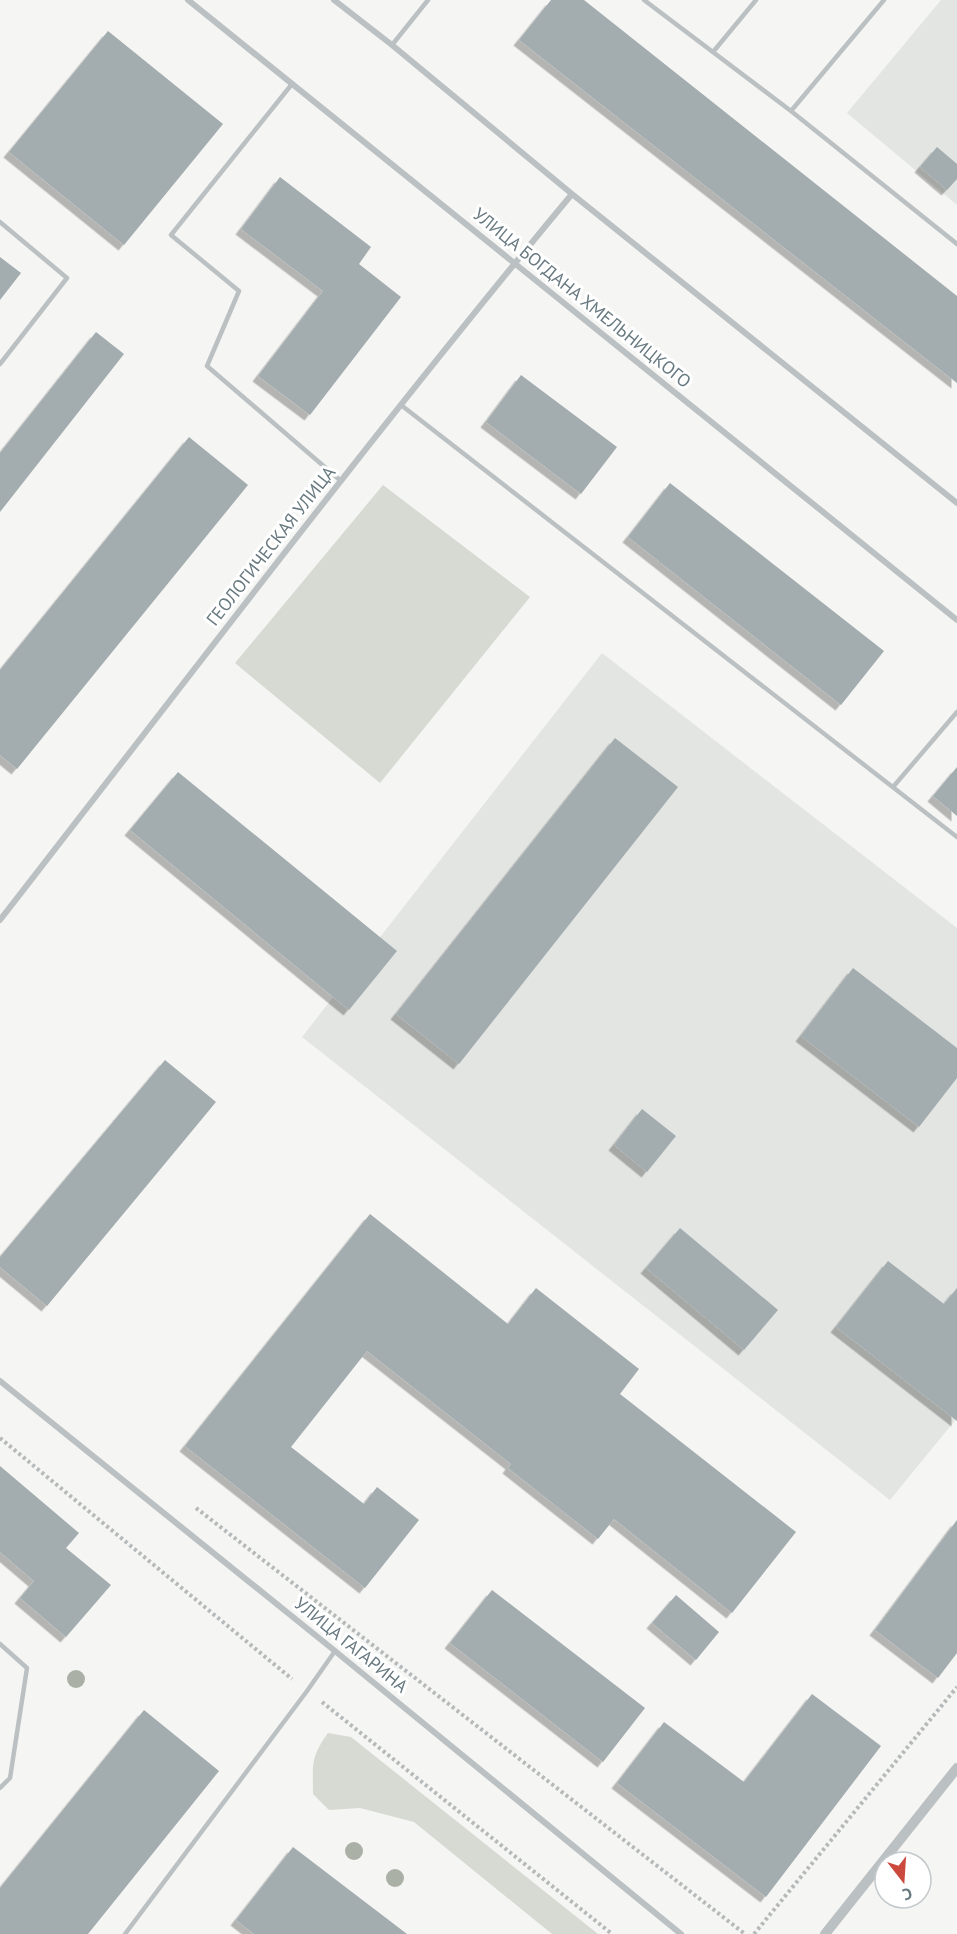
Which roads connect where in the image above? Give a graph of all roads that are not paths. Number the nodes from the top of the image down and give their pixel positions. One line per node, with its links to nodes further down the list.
1 (188, 0): 9 (street, УЛИЦА БОГДАНА ХМЕЛЬНИЦКОГО)
2 (334, 0): 7 (street)
3 (428, 0): 7 (lane)
4 (644, 0): 8 (lane)
5 (756, 0): 8 (lane)
6 (884, 0): 10 (lane)
7 (392, 45): 11 (street)
8 (713, 52): 10 (lane)
9 (292, 84): 14 (street, УЛИЦА БОГДАНА ХМЕЛЬНИЦКОГО); 17 (lane)
10 (791, 111): 13 (lane)
11 (572, 194): 14 (street, ГЕОЛОГИЧЕСКАЯ УЛИЦА); 18 (street)
12 (0, 222): 15 (lane)
13 (957, 244)
14 (515, 262): 16 (street, ГЕОЛОГИЧЕСКАЯ УЛИЦА); 19 (street, УЛИЦА БОГДАНА ХМЕЛЬНИЦКОГО)
15 (0, 364)
16 (401, 405): 17 (street, ГЕОЛОГИЧЕСКАЯ УЛИЦА); 21 (lane)
17 (341, 481): 23 (street, ГЕОЛОГИЧЕСКАЯ УЛИЦА)
18 (957, 503)
19 (957, 620)
20 (957, 712): 21 (lane)
21 (893, 787): 22 (lane)
22 (957, 837)
23 (0, 920)
24 (0, 1381): 26 (street, УЛИЦА ГАГАРИНА)
25 (0, 1644): 28 (lane)
26 (335, 1651): 29 (lane); 30 (street, УЛИЦА ГАГАРИНА)
27 (957, 1768): 31 (street)
28 (0, 1788)
29 (124, 1934)
30 (681, 1934)
31 (825, 1934)

